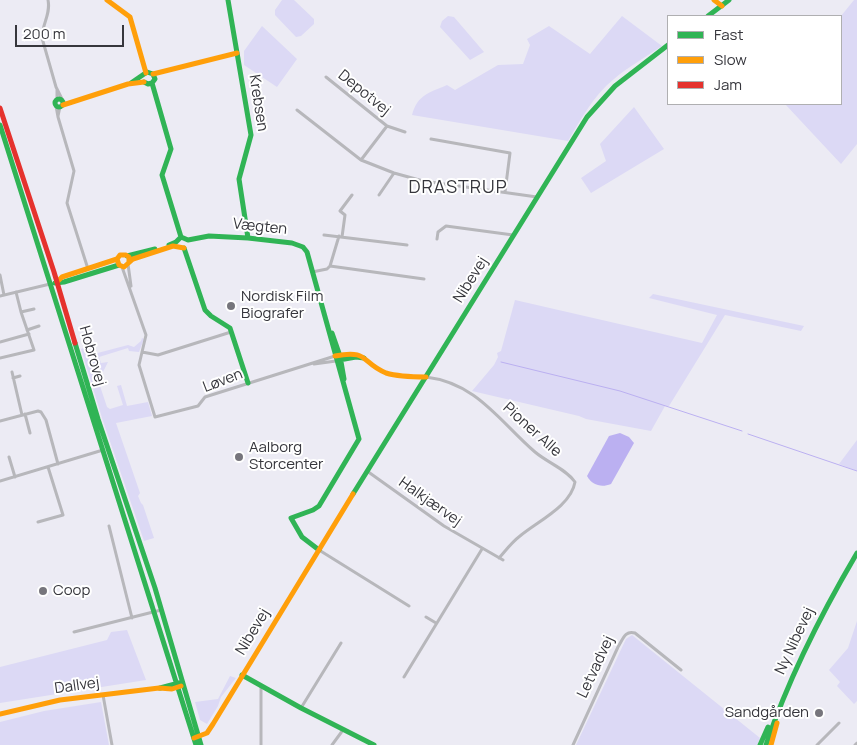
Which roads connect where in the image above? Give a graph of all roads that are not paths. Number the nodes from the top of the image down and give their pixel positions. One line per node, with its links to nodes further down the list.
1 (48, 0): 12 (street)
2 (107, 0): 11 (main road)
3 (228, 0): 9 (main road, Krebsen)
4 (714, 0): 6 (main road)
5 (730, 0): 6 (main road)
6 (722, 6): 7 (main road)
7 (709, 15)
8 (667, 46): 24 (main road, Nibevej)
9 (237, 53): 11 (main road); 29 (main road, Krebsen)
10 (326, 77): 16 (street, Depotvej)
11 (149, 78): 12 (main road); 27 (main road)
12 (60, 103): 39 (street)
13 (0, 108): 43 (main road, Hobrovej)
14 (297, 110): 19 (street)
15 (0, 124): 44 (main road, Hobrovej)
16 (387, 126): 17 (street, Depotvej); 19 (street, Depotvej)
17 (405, 132)
18 (431, 140): 21 (street)
19 (361, 160): 20 (street)
20 (394, 173): 21 (street); 23 (street)
21 (505, 192): 24 (street)
22 (352, 195): 28 (street)
23 (379, 195)
24 (538, 197): 26 (main road, Nibevej)
25 (324, 235): 28 (street)
26 (514, 235): 30 (street); 59 (main road, Nibevej)
27 (181, 236): 31 (main road); 32 (main road)
28 (341, 237): 33 (street); 38 (street)
29 (248, 238): 31 (main road, Vægten); 40 (main road, Vægten)
30 (437, 239)
31 (188, 240): 34 (main road)
32 (176, 244): 34 (main road); 35 (main road); 37 (main road)
33 (407, 245)
34 (184, 248): 52 (main road)
35 (128, 256): 36 (main road); 37 (main road)
36 (119, 263): 37 (main road); 39 (main road); 43 (main road); 45 (street, Løven)
37 (129, 263): 45 (street, Løven)
38 (330, 266): 40 (street); 42 (street)
39 (88, 269): 43 (main road)
40 (312, 272): 56 (main road, Vægten)
41 (0, 275): 47 (street)
42 (424, 279)
43 (57, 282): 44 (main road); 65 (main road, Hobrovej)
44 (51, 284): 46 (street); 65 (main road, Hobrovej)
45 (132, 291): 54 (street, Løven)
46 (16, 292): 47 (street); 49 (street)
47 (2, 296)
48 (34, 309): 49 (street)
49 (21, 312): 51 (street)
50 (39, 326): 51 (street)
51 (28, 332): 53 (street); 55 (street)
52 (232, 332): 54 (street); 61 (main road)
53 (0, 342)
54 (142, 352): 61 (street, Løven)
55 (0, 358)
56 (338, 358): 59 (main road); 61 (street, Løven); 75 (main road, Vægten)
57 (12, 372): 60 (street)
58 (20, 376): 60 (street)
59 (426, 377): 69 (main road, Nibevej); 77 (street, Pioner Alle)
60 (13, 378): 62 (street)
61 (248, 383)
62 (24, 415): 63 (street); 64 (street); 67 (street)
63 (0, 421)
64 (30, 433)
65 (106, 450): 67 (street); 79 (main road, Hobrovej); 80 (main road, Hobrovej)
66 (10, 458): 70 (street)
67 (58, 464): 68 (street)
68 (48, 468): 70 (street); 72 (street)
69 (367, 471): 74 (street, Halkjærvej); 75 (main road, Nibevej)
70 (15, 477): 71 (street)
71 (0, 481)
72 (38, 522)
73 (108, 526): 82 (street)
74 (482, 549): 77 (street, Halkjærvej); 83 (street)
75 (319, 550): 78 (street); 87 (main road, Nibevej)
76 (857, 553): 89 (main road, Ny Nibevej)
77 (501, 560)
78 (409, 606)
79 (162, 610): 80 (street); 90 (main road, Hobrovej)
80 (155, 612): 82 (street); 91 (main road, Hobrovej)
81 (426, 617): 83 (street)
82 (132, 618): 84 (street)
83 (436, 623): 88 (street)
84 (74, 632)
85 (341, 643): 95 (street)
86 (681, 670): 106 (street, Letvadvej)
87 (242, 675): 92 (main road); 99 (main road, Nibevej)
88 (404, 677)
89 (792, 678): 94 (main road, Ny Nibevej); 109 (main road)
90 (184, 684): 91 (main road, Dallvej); 99 (main road, Hobrovej)
91 (178, 685): 93 (main road, Dallvej); 99 (main road, Hobrovej)
92 (260, 686): 95 (main road); 103 (street)
93 (103, 695): 96 (main road, Dallvej); 100 (street)
94 (780, 705): 107 (main road); 108 (main road, Ny Nibevej)
95 (301, 708): 98 (main road)
96 (0, 714)
97 (838, 723): 110 (street)
98 (343, 730): 104 (street); 105 (main road)
99 (196, 736): 101 (main road, Hobrovej); 102 (main road, Hobrovej)
100 (112, 745)
101 (196, 745)
102 (200, 745)
103 (262, 745)
104 (332, 745)
105 (374, 745)
106 (573, 745)
107 (760, 745)
108 (766, 745)
109 (771, 745)
110 (817, 745)

